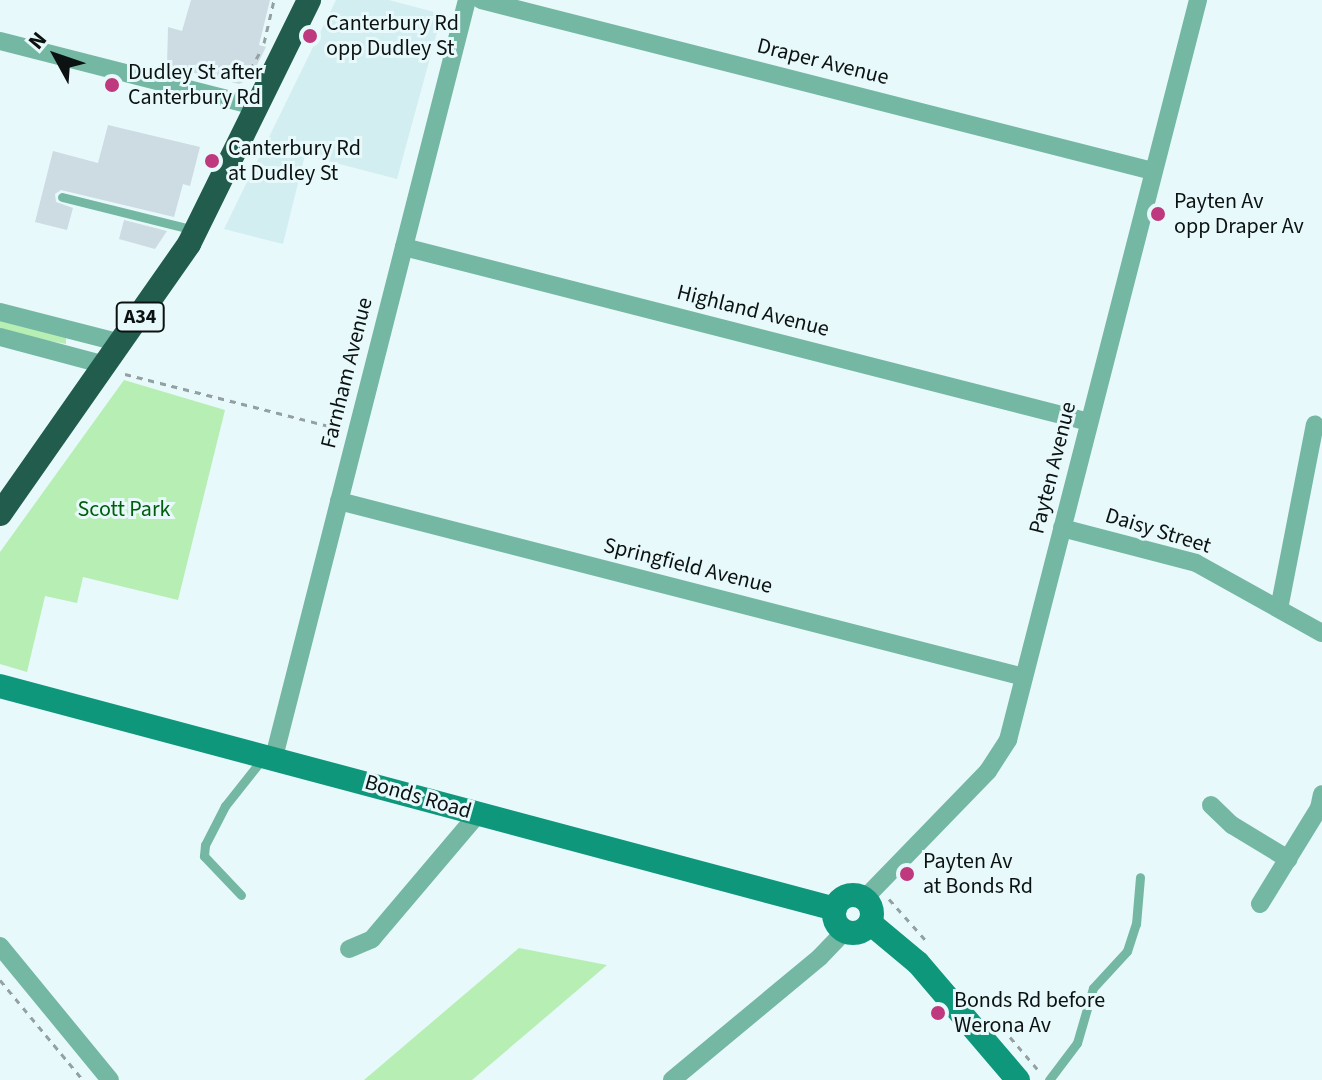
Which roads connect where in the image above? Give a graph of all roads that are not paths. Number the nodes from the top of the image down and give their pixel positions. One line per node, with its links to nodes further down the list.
1 (309, 0): 6 (highway, A34)
2 (467, 0): 10 (street, Farnham Avenue)
3 (481, 0): 7 (street, Draper Avenue)
4 (1198, 0): 7 (street, Payten Avenue)
5 (0, 41): 6 (street)
6 (258, 107): 9 (highway, A34)
7 (1153, 171): 17 (street, Payten Avenue)
8 (62, 197): 9 (lane)
9 (196, 231): 14 (highway, A34)
10 (404, 247): 17 (street, Highland Avenue); 19 (street, Farnham Avenue)
11 (0, 312): 12 (street)
12 (76, 330): 14 (street); 15 (lane)
13 (0, 337): 15 (street)
14 (121, 343): 16 (highway, A34)
15 (70, 356): 16 (street)
16 (115, 370): 20 (highway, A34)
17 (1089, 422): 21 (street, Payten Avenue)
18 (1315, 424): 22 (street)
19 (339, 501): 24 (street, Springfield Avenue); 26 (street, Farnham Avenue)
20 (0, 514)
21 (1062, 528): 22 (street, Daisy Street); 24 (street, Payten Avenue)
22 (1279, 609): 23 (street, Daisy Street)
23 (1322, 633)
24 (1024, 677): 33 (street, Payten Avenue)
25 (0, 686): 26 (main road, Bonds Road)
26 (269, 756): 29 (main road, Bonds Road); 32 (lane)
27 (1322, 794): 30 (street)
28 (1211, 805): 30 (street)
29 (478, 814): 35 (main road, Bonds Road); 39 (street)
30 (1288, 859): 34 (street)
31 (1140, 877): 43 (lane)
32 (241, 895)
33 (864, 899): 35 (main road); 36 (main road)
34 (1260, 904)
35 (835, 909): 37 (main road)
36 (870, 923): 37 (main road); 40 (main road)
37 (845, 931): 42 (street)
38 (0, 946): 41 (street)
39 (349, 949)
40 (1012, 1078)
41 (110, 1080)
42 (672, 1080)
43 (1049, 1080)

